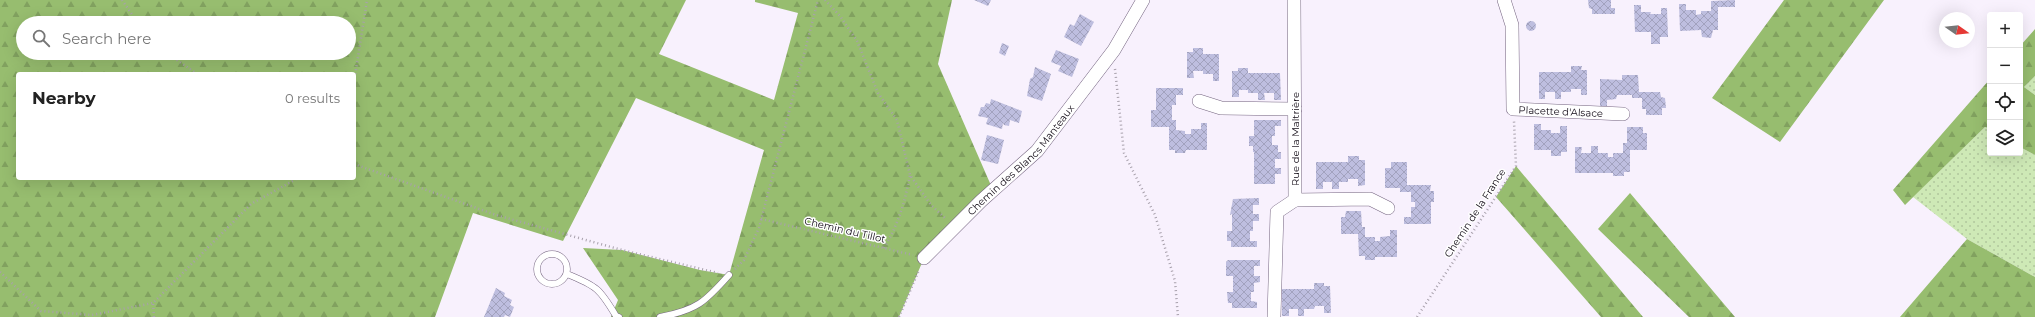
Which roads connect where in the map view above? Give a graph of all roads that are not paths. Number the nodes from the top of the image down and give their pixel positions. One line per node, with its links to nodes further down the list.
1 (1143, 0): 9 (street, Chemin des Blancs Manteaux)
2 (1294, 0): 5 (street, Rue de la Maltrière)
3 (1504, 0): 6 (street, Placette d'Alsace)
4 (1199, 101): 5 (street)
5 (1295, 109): 7 (street, Rue de la Maltrière)
6 (1623, 114)
7 (1295, 200): 8 (street); 14 (street, Rue de la Maltrière)
8 (1388, 208)
9 (924, 258)
10 (567, 274): 10 (lane); 12 (lane)
11 (729, 275): 13 (lane)
12 (619, 317)
13 (660, 317)
14 (1274, 317)

